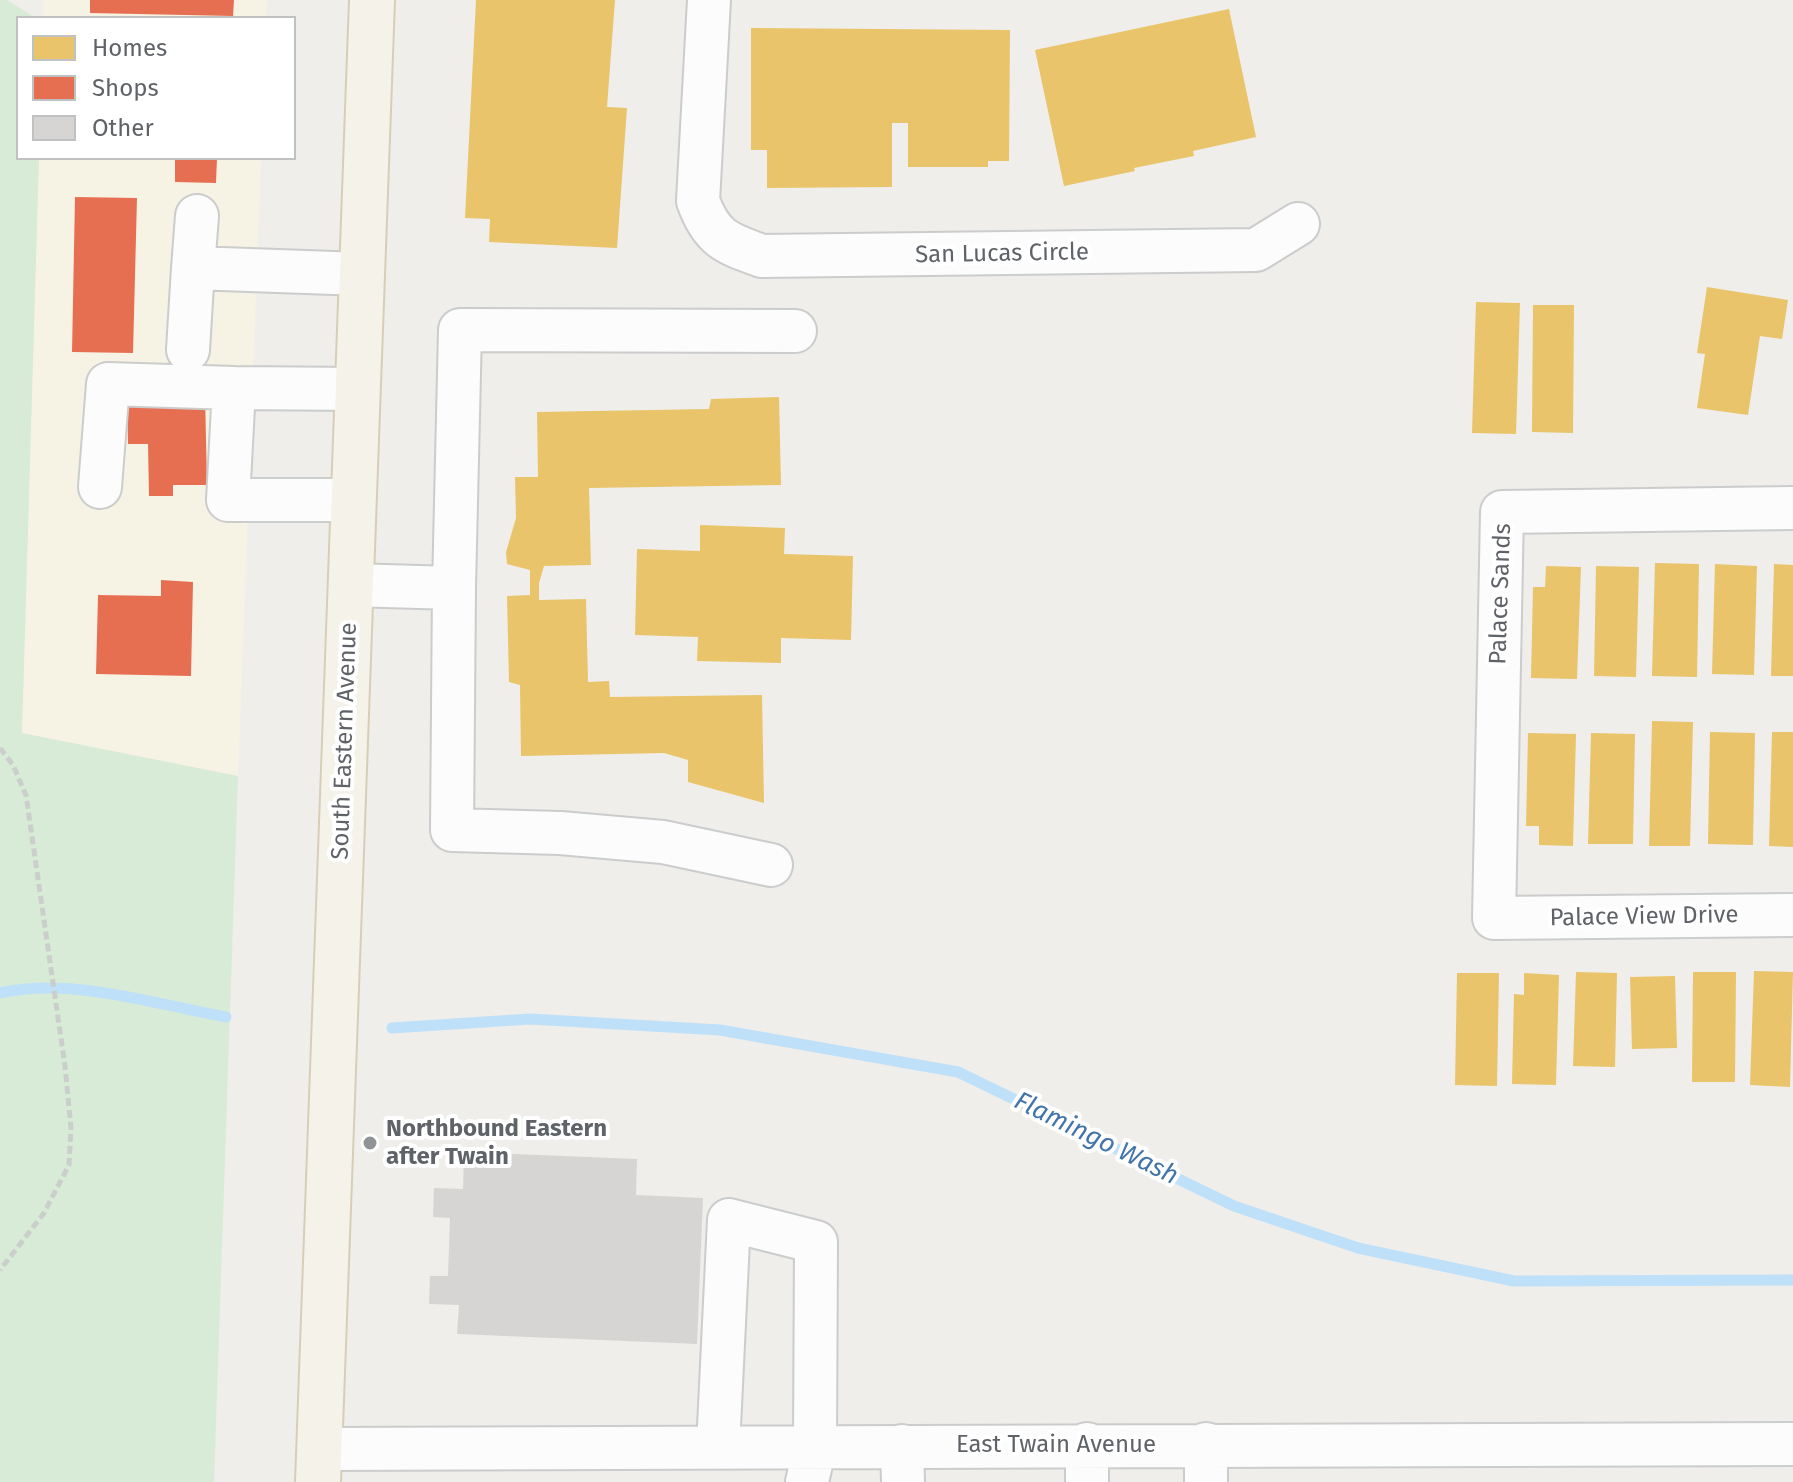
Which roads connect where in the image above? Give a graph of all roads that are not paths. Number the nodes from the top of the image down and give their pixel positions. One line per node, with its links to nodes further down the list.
1 (372, 0): 6 (main road, South Eastern Avenue)
2 (709, 0): 4 (street, San Lucas Circle)
3 (197, 216): 5 (street)
4 (1298, 224)
5 (193, 268): 6 (street); 8 (street)
6 (362, 274): 10 (main road, South Eastern Avenue)
7 (795, 331): 15 (street)
8 (188, 350)
9 (234, 388): 10 (street); 11 (street); 12 (street)
10 (358, 389): 12 (main road, South Eastern Avenue)
11 (100, 487)
12 (354, 500): 14 (main road, South Eastern Avenue)
13 (1793, 508): 18 (street, Palace Sands)
14 (350, 585): 15 (street); 25 (main road, South Eastern Avenue)
15 (454, 588): 16 (street)
16 (771, 865)
17 (1793, 915): 18 (street, Palace View Drive)
18 (1494, 918)
19 (1793, 1444): 22 (street, East Twain Avenue)
20 (718, 1447): 23 (street, East Twain Avenue); 23 (street); 25 (street, East Twain Avenue)
21 (1087, 1463): 22 (street, East Twain Avenue); 24 (street, East Twain Avenue)
22 (1206, 1463)
23 (811, 1464): 24 (street, East Twain Avenue)
24 (903, 1464)
25 (318, 1465)

